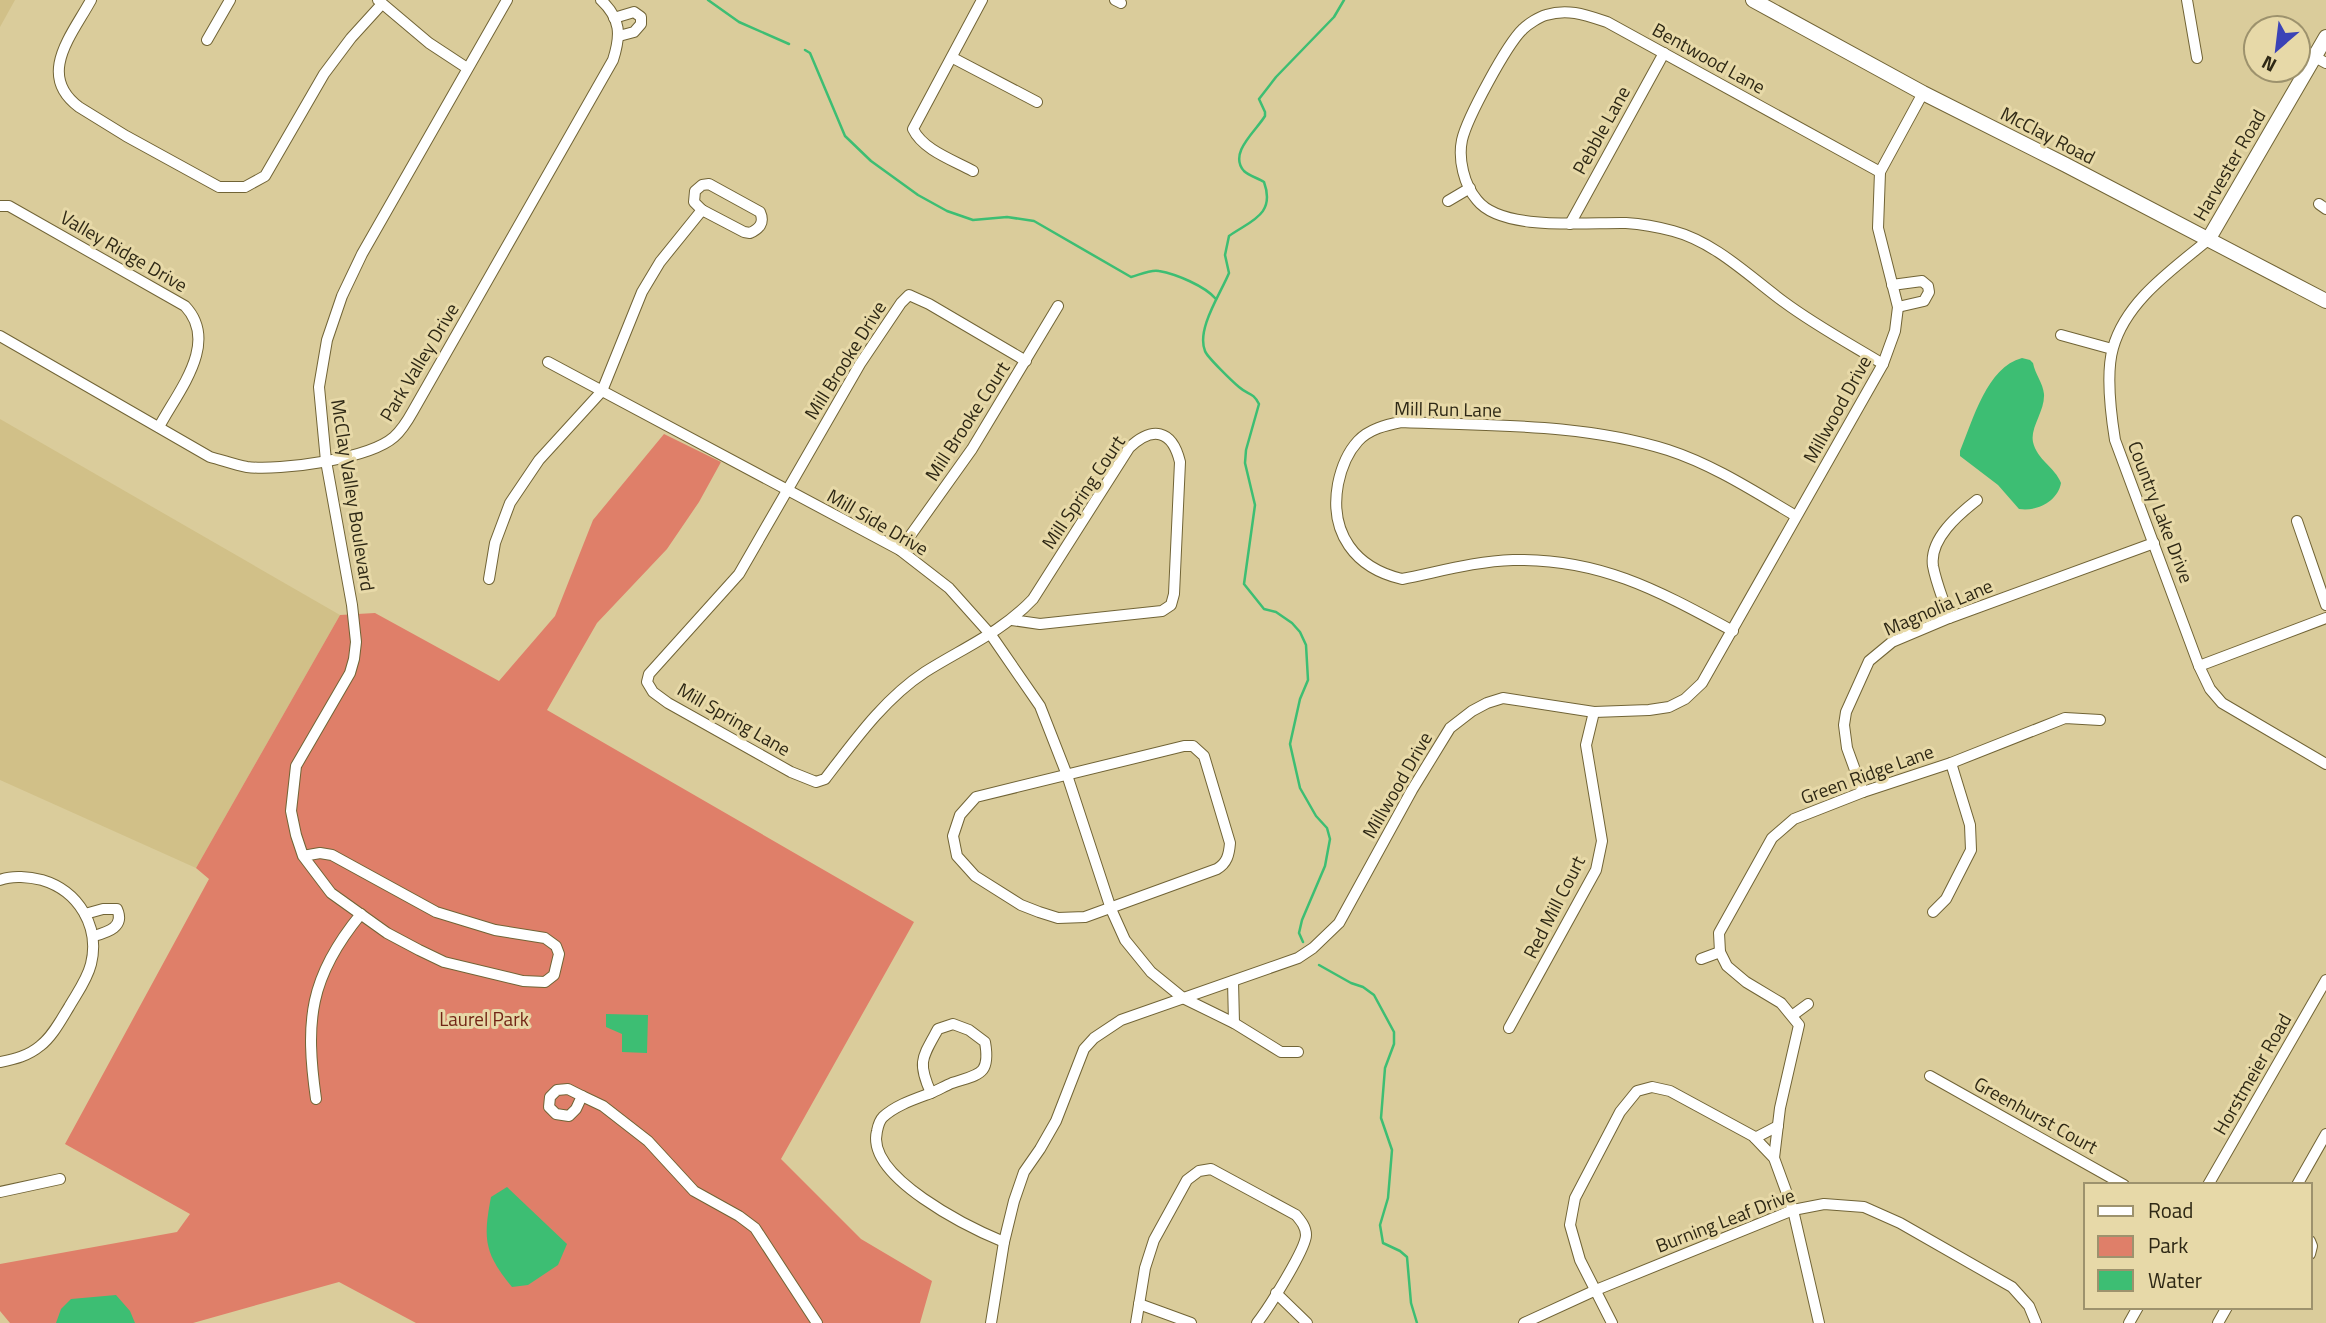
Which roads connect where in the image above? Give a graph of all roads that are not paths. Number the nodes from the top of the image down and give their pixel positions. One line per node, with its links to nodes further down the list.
1 (91, 0): 8 (street)
2 (230, 0): 12 (street)
3 (507, 0): 17 (street, McClay Valley Boulevard)
4 (601, 0): 9 (street)
5 (982, 0): 14 (street)
6 (1753, 0): 18 (main road, McClay Road)
7 (2187, 0): 15 (street)
8 (380, 3): 17 (street)
9 (614, 18): 10 (street); 10 (street, Park Valley Drive)
10 (620, 36): 40 (street, Park Valley Drive)
11 (2326, 37): 16 (main road, Harvester Road)
12 (207, 40)
13 (1664, 53): 21 (street, Bentwood Lane); 22 (street, Bentwood Lane); 26 (street, Pebble Lane)
14 (953, 58): 19 (street); 20 (street)
15 (2197, 58)
16 (2320, 60): 27 (main road, Harvester Road)
17 (467, 68): 40 (street, McClay Valley Boulevard)
18 (1923, 93): 21 (street, Millwood Drive); 27 (main road, McClay Road)
19 (1037, 102)
20 (973, 171)
21 (1880, 172): 28 (street, Millwood Drive)
22 (1470, 188): 23 (street); 26 (street)
23 (1448, 201)
24 (0, 206): 39 (street, Valley Ridge Drive)
25 (702, 210): 25 (street); 38 (street)
26 (1570, 223): 37 (street)
27 (2208, 240): 29 (main road, McClay Road); 34 (street, Country Lake Drive)
28 (1892, 285): 31 (street, Millwood Drive); 31 (street)
29 (2326, 301)
30 (1058, 306): 35 (street, Mill Brooke Court)
31 (1898, 307): 37 (street, Millwood Drive)
32 (2061, 335): 34 (street)
33 (0, 336): 39 (street, Park Valley Drive)
34 (2112, 349): 45 (street, Country Lake Drive)
35 (1026, 361): 41 (street, Mill Brooke Drive); 46 (street, Mill Brooke Court)
36 (548, 362): 38 (street, Mill Side Drive)
37 (1883, 364): 43 (street, Millwood Drive)
38 (602, 391): 41 (street, Mill Side Drive); 47 (street)
39 (159, 427): 40 (street, Park Valley Drive)
40 (326, 461): 61 (street, McClay Valley Boulevard)
41 (787, 490): 46 (street, Mill Side Drive); 53 (street, Mill Spring Lane)
42 (1977, 500): 49 (street)
43 (1796, 516): 52 (street, Millwood Drive); 52 (street, Mill Run Lane)
44 (2297, 521): 48 (street)
45 (2154, 543): 49 (street, Magnolia Lane); 54 (street, Country Lake Drive)
46 (900, 550): 53 (street, Mill Side Drive)
47 (489, 579)
48 (2326, 605)
49 (1949, 618): 60 (street, Magnolia Lane)
50 (2326, 618): 54 (street)
51 (1012, 620): 51 (street, Mill Spring Court); 53 (street, Mill Spring Court)
52 (1733, 631): 55 (street, Millwood Drive)
53 (991, 635): 59 (street, Mill Side Drive)
54 (2199, 666): 58 (street, Country Lake Drive)
55 (1594, 712): 71 (street, Millwood Drive); 76 (street, Red Mill Court)
56 (2100, 720): 57 (street, Green Ridge Lane)
57 (1951, 763): 60 (street, Green Ridge Lane); 64 (street)
58 (2326, 764)
59 (1067, 775): 63 (street, Mill Side Drive); 63 (street); 63 (street)
60 (1863, 792): 68 (street, Green Ridge Lane)
61 (303, 856): 66 (street); 66 (street)
62 (0, 880): 65 (street)
63 (1111, 909): 72 (street, Mill Side Drive)
64 (1933, 912)
65 (85, 914): 67 (street); 67 (street)
66 (361, 914): 82 (street)
67 (94, 936): 78 (street)
68 (1720, 952): 69 (street); 74 (street)
69 (1700, 959)
70 (2326, 980): 89 (street, Horstmeier Road)
71 (1233, 981): 72 (street, Millwood Drive); 75 (street)
72 (1183, 998): 75 (street, Mill Side Drive); 93 (street, Millwood Drive)
73 (1808, 1004): 74 (street)
74 (1793, 1015): 83 (street)
75 (1234, 1023): 77 (street, Mill Side Drive)
76 (1509, 1028)
77 (1298, 1052)
78 (0, 1062)
79 (1930, 1076): 88 (street, Greenhurst Court)
80 (931, 1093): 80 (street); 93 (street)
81 (582, 1096): 98 (street)
82 (316, 1099)
83 (1778, 1126): 85 (street); 86 (street)
84 (2326, 1134): 90 (street)
85 (1755, 1138): 86 (street); 94 (street)
86 (1774, 1158): 92 (street)
87 (60, 1179): 91 (street)
88 (2120, 1183)
89 (2209, 1183)
90 (2298, 1183)
91 (0, 1192)
92 (1793, 1210): 94 (street, Burning Leaf Drive); 105 (street); 106 (street, Burning Leaf Drive)
93 (1004, 1242): 99 (street, Millwood Drive)
94 (1596, 1290): 103 (street, Burning Leaf Drive); 104 (street)
95 (1276, 1293): 96 (street); 97 (street); 102 (street)
96 (1139, 1304): 100 (street); 101 (street)
97 (1263, 1321)
98 (817, 1323)
99 (991, 1323)
100 (1136, 1323)
101 (1191, 1323)
102 (1307, 1323)
103 (1524, 1323)
104 (1612, 1323)
105 (1819, 1323)
106 (2036, 1323)

